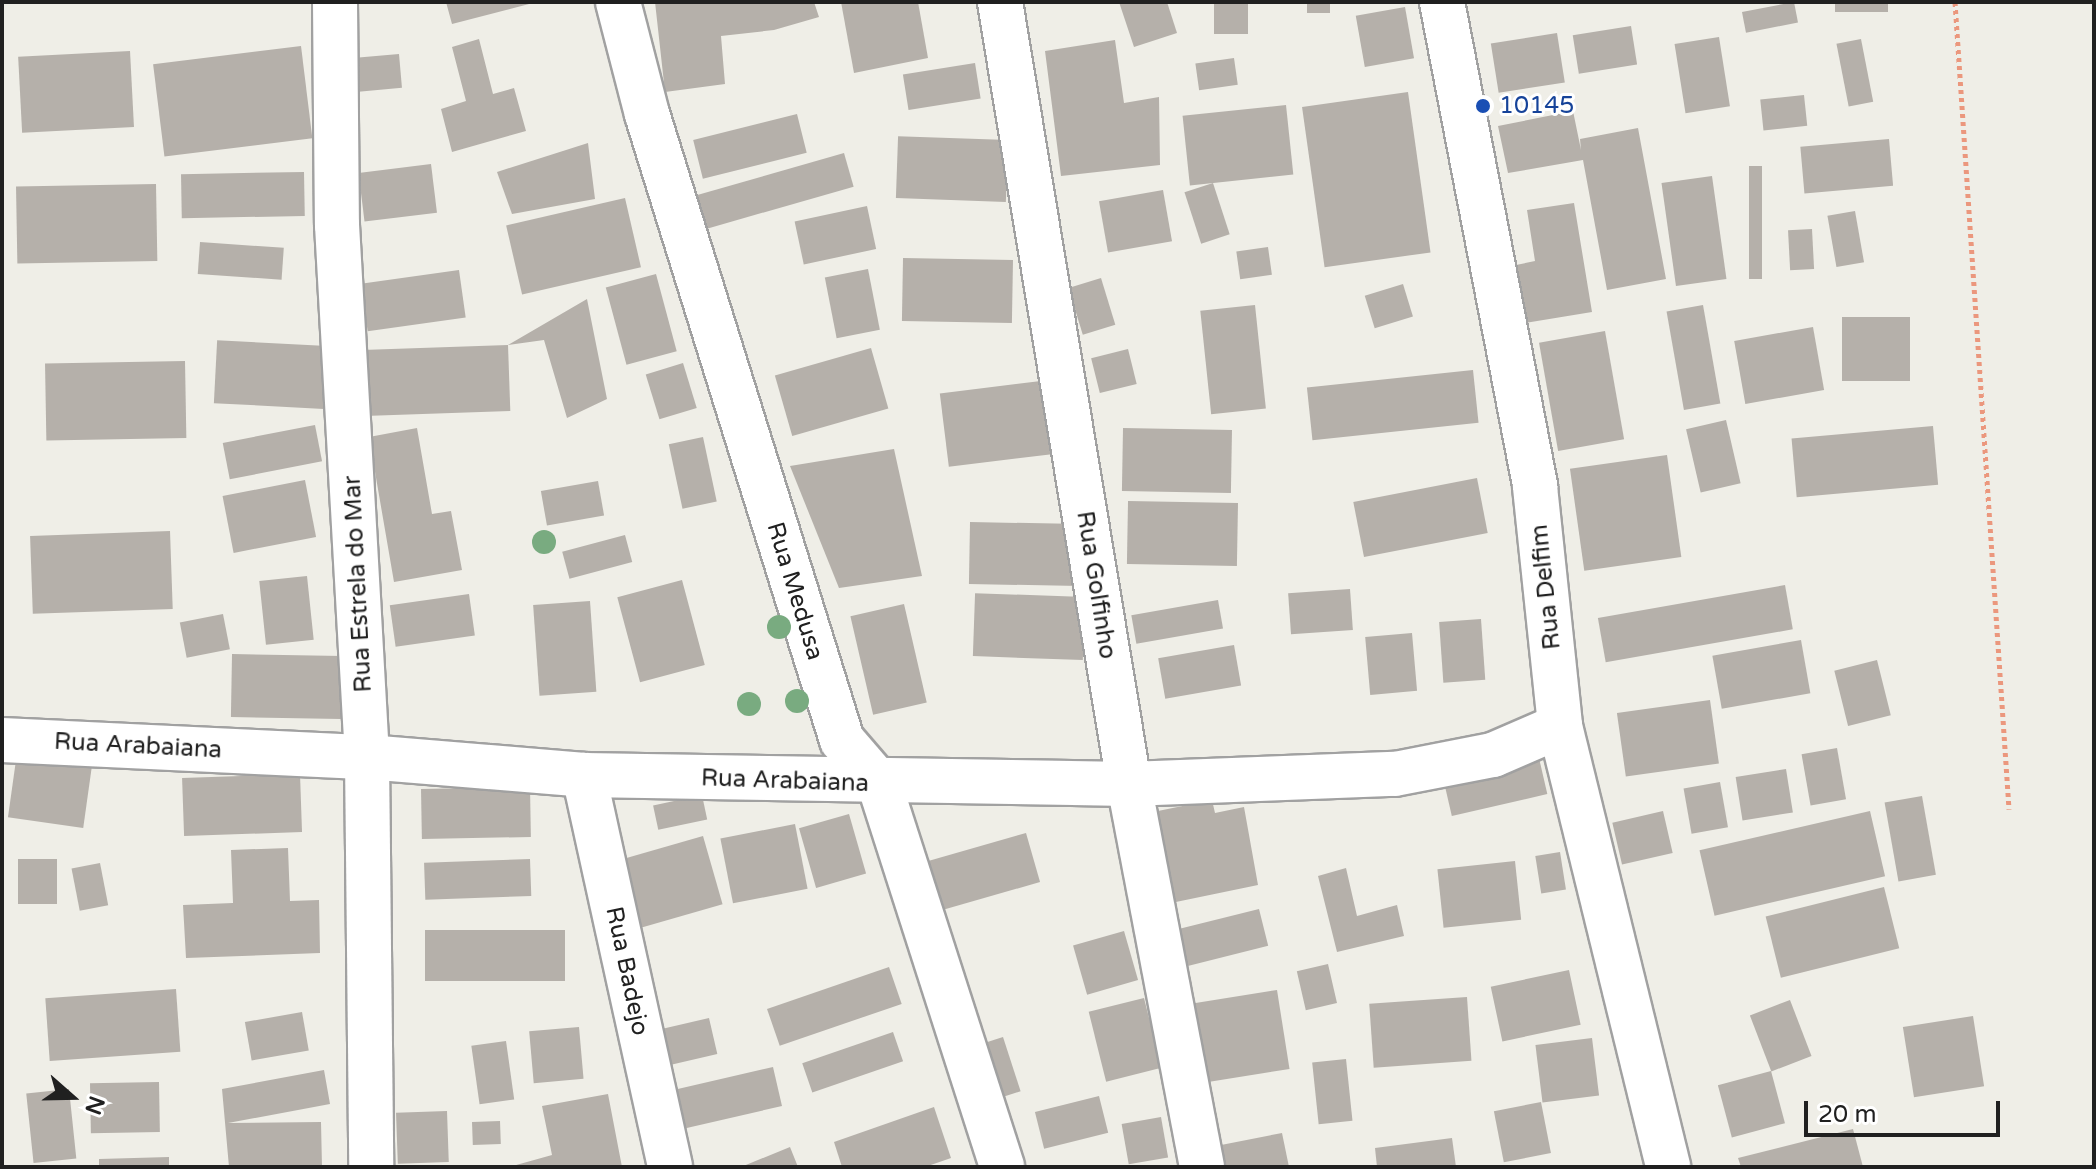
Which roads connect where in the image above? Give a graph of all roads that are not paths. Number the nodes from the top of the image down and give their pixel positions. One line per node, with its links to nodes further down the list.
1 (335, 2): 7 (street, Rua Estrela do Mar)
2 (618, 2): 9 (street, Rua Medusa)
3 (1000, 2): 10 (street, Rua Golfinho)
4 (1442, 2): 5 (street, Rua Delfim)
5 (1560, 726): 10 (street, Rua Arabaiana); 15 (street, Rua Delfim)
6 (2, 740): 7 (street, Rua Arabaiana)
7 (367, 757): 8 (street, Rua Arabaiana); 11 (street, Rua Estrela do Mar)
8 (584, 775): 9 (street, Rua Arabaiana); 12 (street, Rua Badejo)
9 (879, 783): 10 (street, Rua Arabaiana); 13 (street, Rua Medusa)
10 (1129, 784): 14 (street, Rua Golfinho)
11 (371, 1167)
12 (670, 1167)
13 (1002, 1167)
14 (1202, 1167)
15 (1668, 1167)

